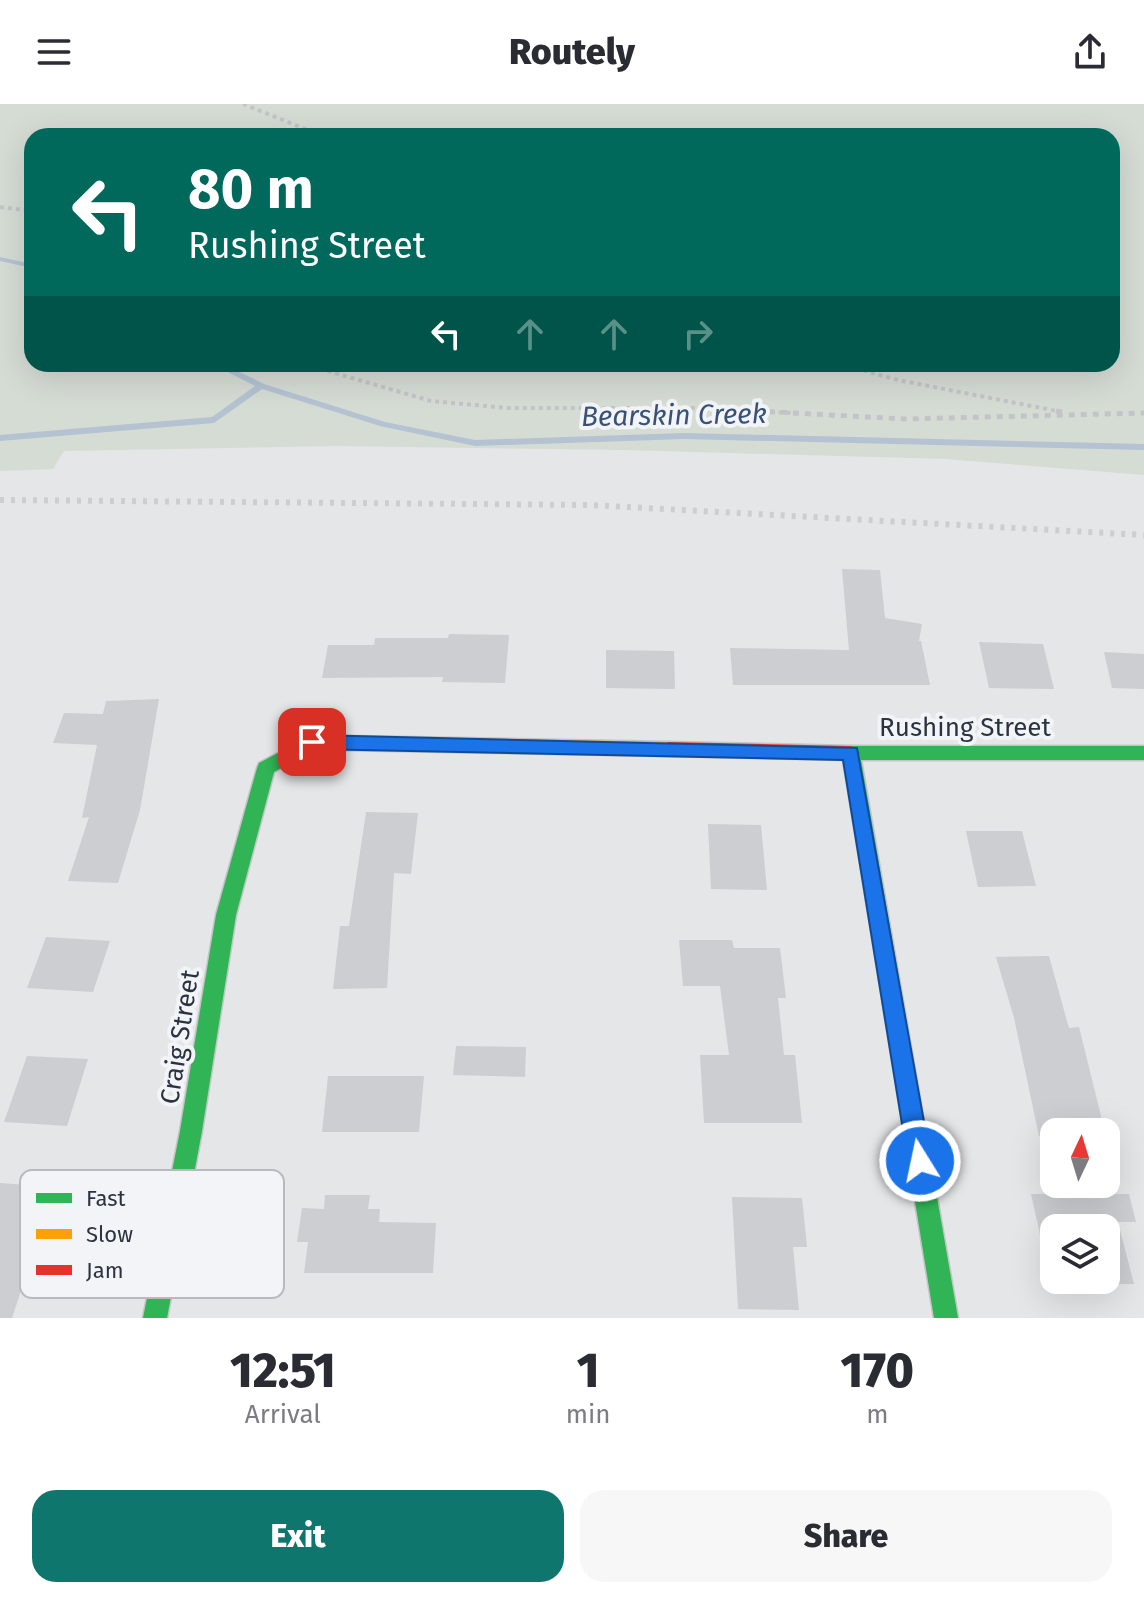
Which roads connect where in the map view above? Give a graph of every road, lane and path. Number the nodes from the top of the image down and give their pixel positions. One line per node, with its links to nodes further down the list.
1 (243, 104): 2 (path)
2 (303, 128)
3 (0, 207): 4 (path)
4 (24, 210)
5 (331, 372): 7 (path)
6 (869, 372): 7 (path)
7 (1069, 413): 8 (path)
8 (1144, 413)
9 (851, 753): 10 (street, Rushing Street); 11 (street, Rushing Street); 15 (street)
10 (1144, 753)
11 (266, 768): 12 (street, Craig Street)
12 (183, 1170)
13 (159, 1298): 14 (street, Craig Street)
14 (155, 1318)
15 (946, 1318)

